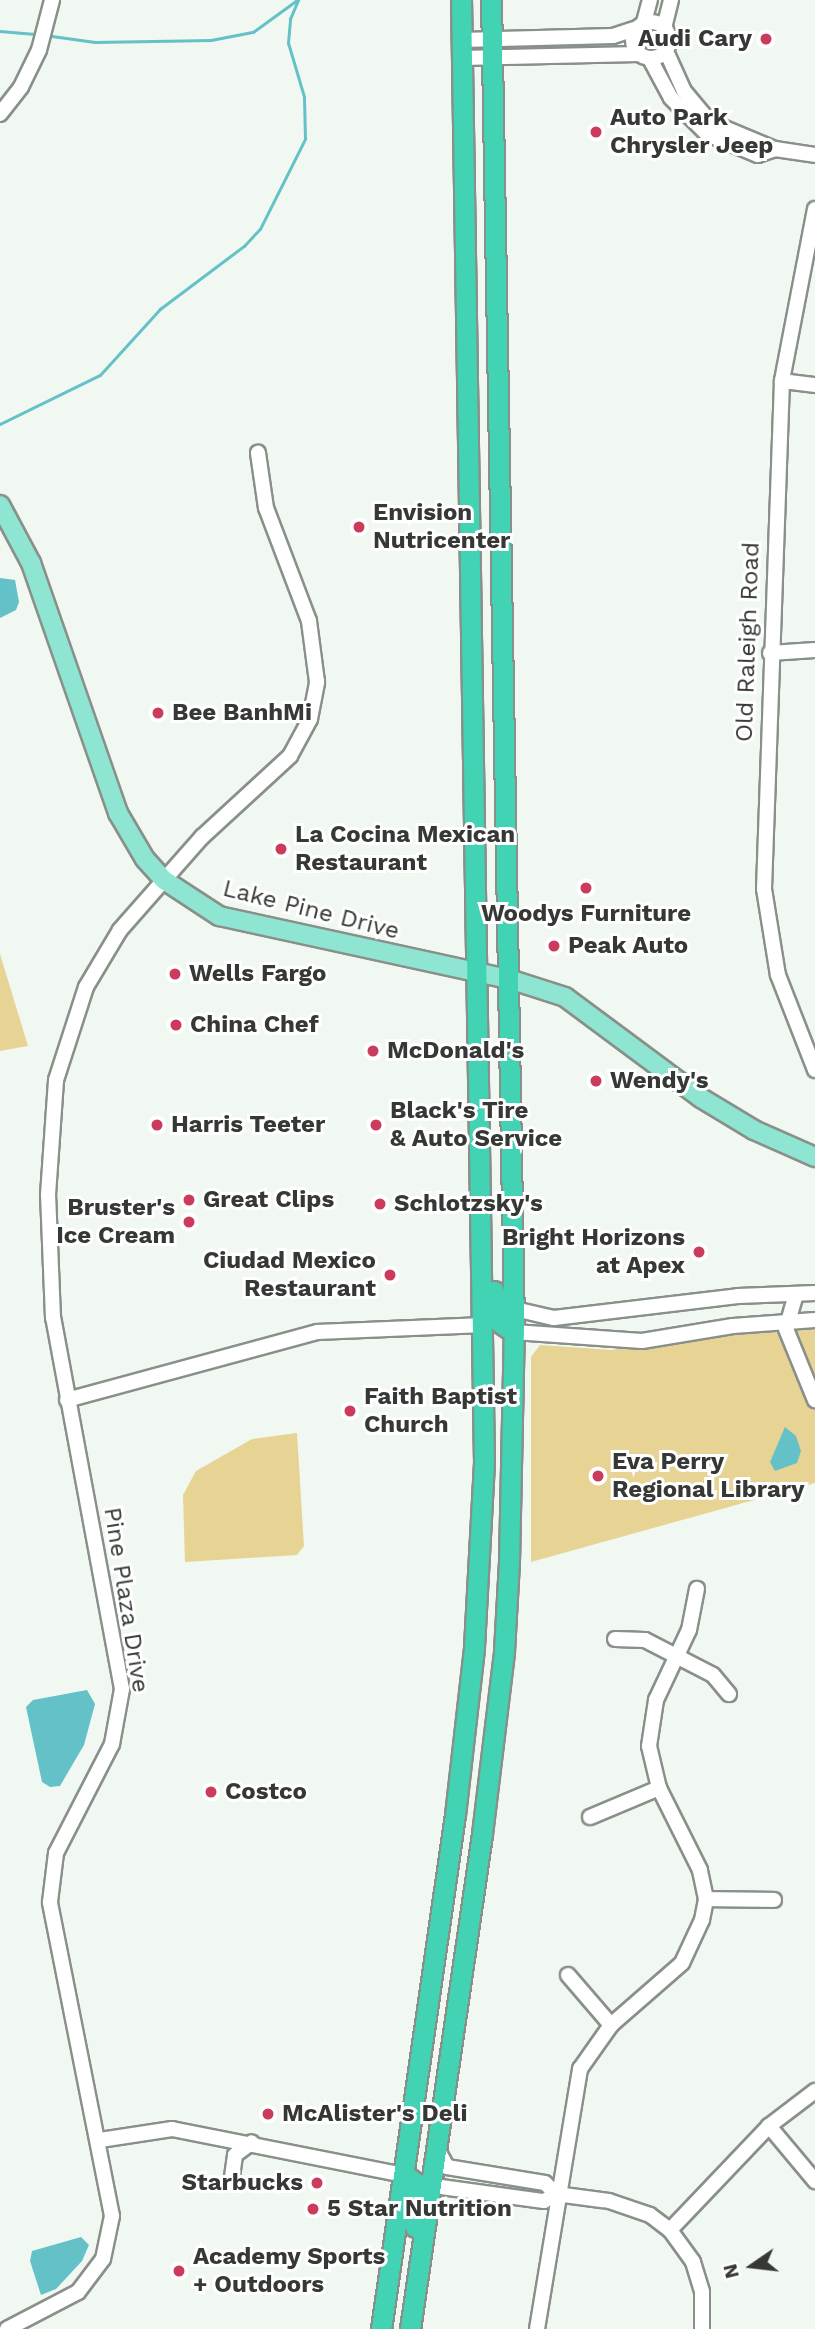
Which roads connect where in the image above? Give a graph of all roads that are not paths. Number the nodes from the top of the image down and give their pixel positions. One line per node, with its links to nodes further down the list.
1 (52, 0): 12 (street)
2 (461, 0): 9 (highway)
3 (491, 0): 8 (highway)
4 (650, 0): 6 (street)
5 (671, 0): 7 (street)
6 (640, 25): 7 (street); 8 (street); 11 (street)
7 (664, 28): 10 (street)
8 (492, 48): 9 (street); 11 (street); 24 (highway)
9 (462, 49): 23 (highway)
10 (666, 51): 11 (street); 13 (street)
11 (644, 57): 13 (street)
12 (0, 114)
13 (775, 149): 14 (street)
14 (815, 155)
15 (815, 209): 16 (street, Old Raleigh Road)
16 (782, 381): 17 (street); 21 (street, Old Raleigh Road)
17 (815, 385)
18 (258, 453): 22 (street, Pine Plaza Drive)
19 (0, 505): 22 (main road, Lake Pine Drive)
20 (815, 650): 21 (street)
21 (770, 653): 25 (street, Old Raleigh Road)
22 (164, 880): 23 (main road, Lake Pine Drive); 35 (street, Pine Plaza Drive)
23 (479, 974): 24 (main road, Lake Pine Drive); 27 (highway)
24 (509, 979): 26 (main road, Lake Pine Drive); 29 (highway)
25 (815, 1070)
26 (815, 1157)
27 (482, 1208): 33 (highway); 34 (highway)
28 (806, 1293): 29 (street); 30 (street); 32 (street)
29 (514, 1299): 34 (highway)
30 (815, 1311)
31 (815, 1320): 32 (street)
32 (787, 1321): 34 (street); 36 (street)
33 (484, 1325): 35 (street); 37 (highway); 47 (highway)
34 (514, 1332): 37 (highway)
35 (67, 1400): 51 (street, Pine Plaza Drive)
36 (815, 1400)
37 (511, 1480): 53 (highway)
38 (697, 1589): 40 (street)
39 (615, 1639): 40 (street)
40 (677, 1656): 41 (street); 42 (street)
41 (729, 1694)
42 (659, 1788): 43 (street); 44 (street)
43 (590, 1817)
44 (706, 1899): 45 (street); 48 (street)
45 (774, 1900)
46 (568, 1975): 48 (street)
47 (430, 1990): 54 (highway); 57 (highway)
48 (611, 2025): 58 (street)
49 (815, 2091): 50 (street)
50 (769, 2126): 55 (street); 59 (street)
51 (100, 2140): 52 (street); 60 (street, Pine Plaza Drive)
52 (252, 2142): 54 (street); 56 (street)
53 (439, 2152): 57 (highway); 58 (street)
54 (404, 2175): 61 (highway); 62 (highway)
55 (815, 2181)
56 (231, 2184)
57 (434, 2186): 58 (street); 62 (highway)
58 (556, 2194): 59 (street); 63 (street)
59 (670, 2230): 64 (street)
60 (7, 2329)
61 (381, 2329)
62 (407, 2329)
63 (537, 2329)
64 (702, 2329)

